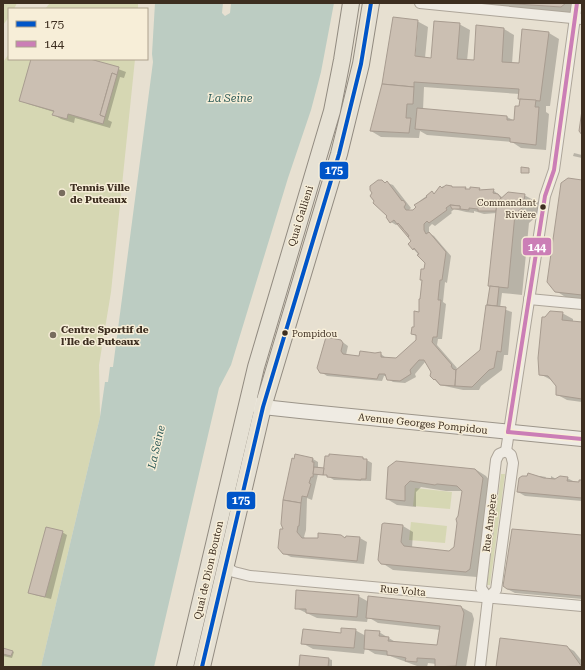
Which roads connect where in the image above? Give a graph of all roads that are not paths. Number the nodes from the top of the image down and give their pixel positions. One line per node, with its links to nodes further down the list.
1 (351, 3): 8 (main road, Quai Gallieni)
2 (371, 3): 9 (main road, Quai Gallieni)
3 (420, 3): 5 (street)
4 (577, 3): 5 (street, Rue Ampère)
5 (578, 19): 6 (street, Rue Ampère)
6 (529, 299): 7 (street); 10 (street, Rue Ampère)
7 (582, 304)
8 (247, 403): 9 (street, Avenue Georges Pompidou); 16 (main road, Quai de Dion Bouton)
9 (263, 408): 10 (street, Avenue Georges Pompidou); 13 (main road, Quai de Dion Bouton)
10 (508, 432): 11 (street, Avenue Georges Pompidou); 12 (street, Rue Ampère)
11 (582, 439)
12 (506, 451): 14 (street, Rue Ampère); 14 (street, Rue Ampère)
13 (226, 567): 14 (street, Rue Volta); 17 (main road, Quai de Dion Bouton)
14 (488, 598): 15 (street, Rue Volta); 18 (street, Rue Ampère)
15 (582, 606)
16 (185, 667)
17 (202, 667)
18 (480, 667)

